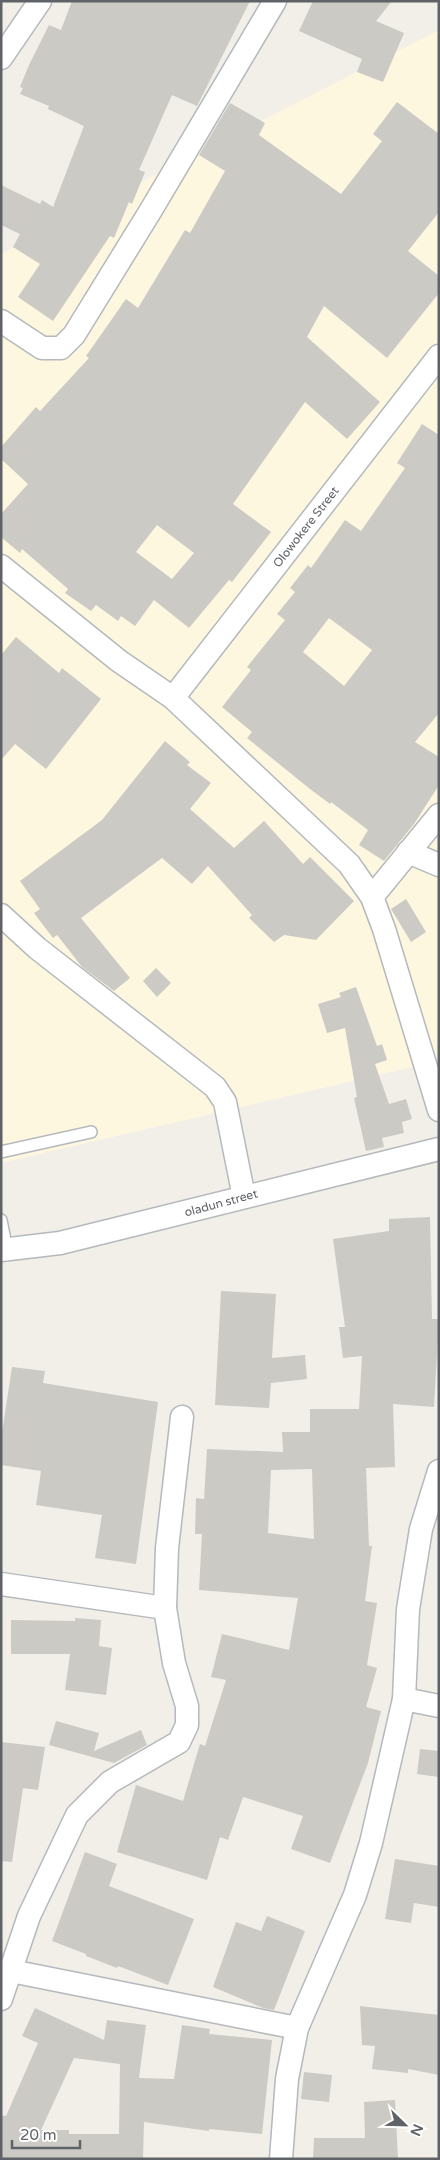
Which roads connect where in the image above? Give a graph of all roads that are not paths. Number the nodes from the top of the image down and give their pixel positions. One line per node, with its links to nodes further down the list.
1 (40, 1): 3 (street)
2 (275, 1): 4 (street)
3 (1, 58)
4 (1, 321)
5 (439, 356): 7 (street, Olowokere Street)
6 (1, 566): 7 (street)
7 (173, 698): 11 (street)
8 (439, 815): 9 (street)
9 (408, 852): 10 (street); 11 (street)
10 (439, 865)
11 (372, 897): 13 (street)
12 (1, 915): 17 (street)
13 (439, 1110)
14 (91, 1132): 16 (lane)
15 (439, 1149): 17 (street, oladun street)
16 (1, 1152)
17 (244, 1197): 19 (street, oladun street)
18 (1, 1220): 19 (lane)
19 (4, 1250)
20 (182, 1417): 23 (street)
21 (439, 1471): 24 (street)
22 (1, 1584): 23 (street)
23 (165, 1608): 26 (street)
24 (404, 1700): 25 (street); 28 (street)
25 (439, 1706)
26 (11, 1971): 27 (street); 28 (street)
27 (1, 1999)
28 (297, 2028): 29 (street)
29 (281, 2159)

